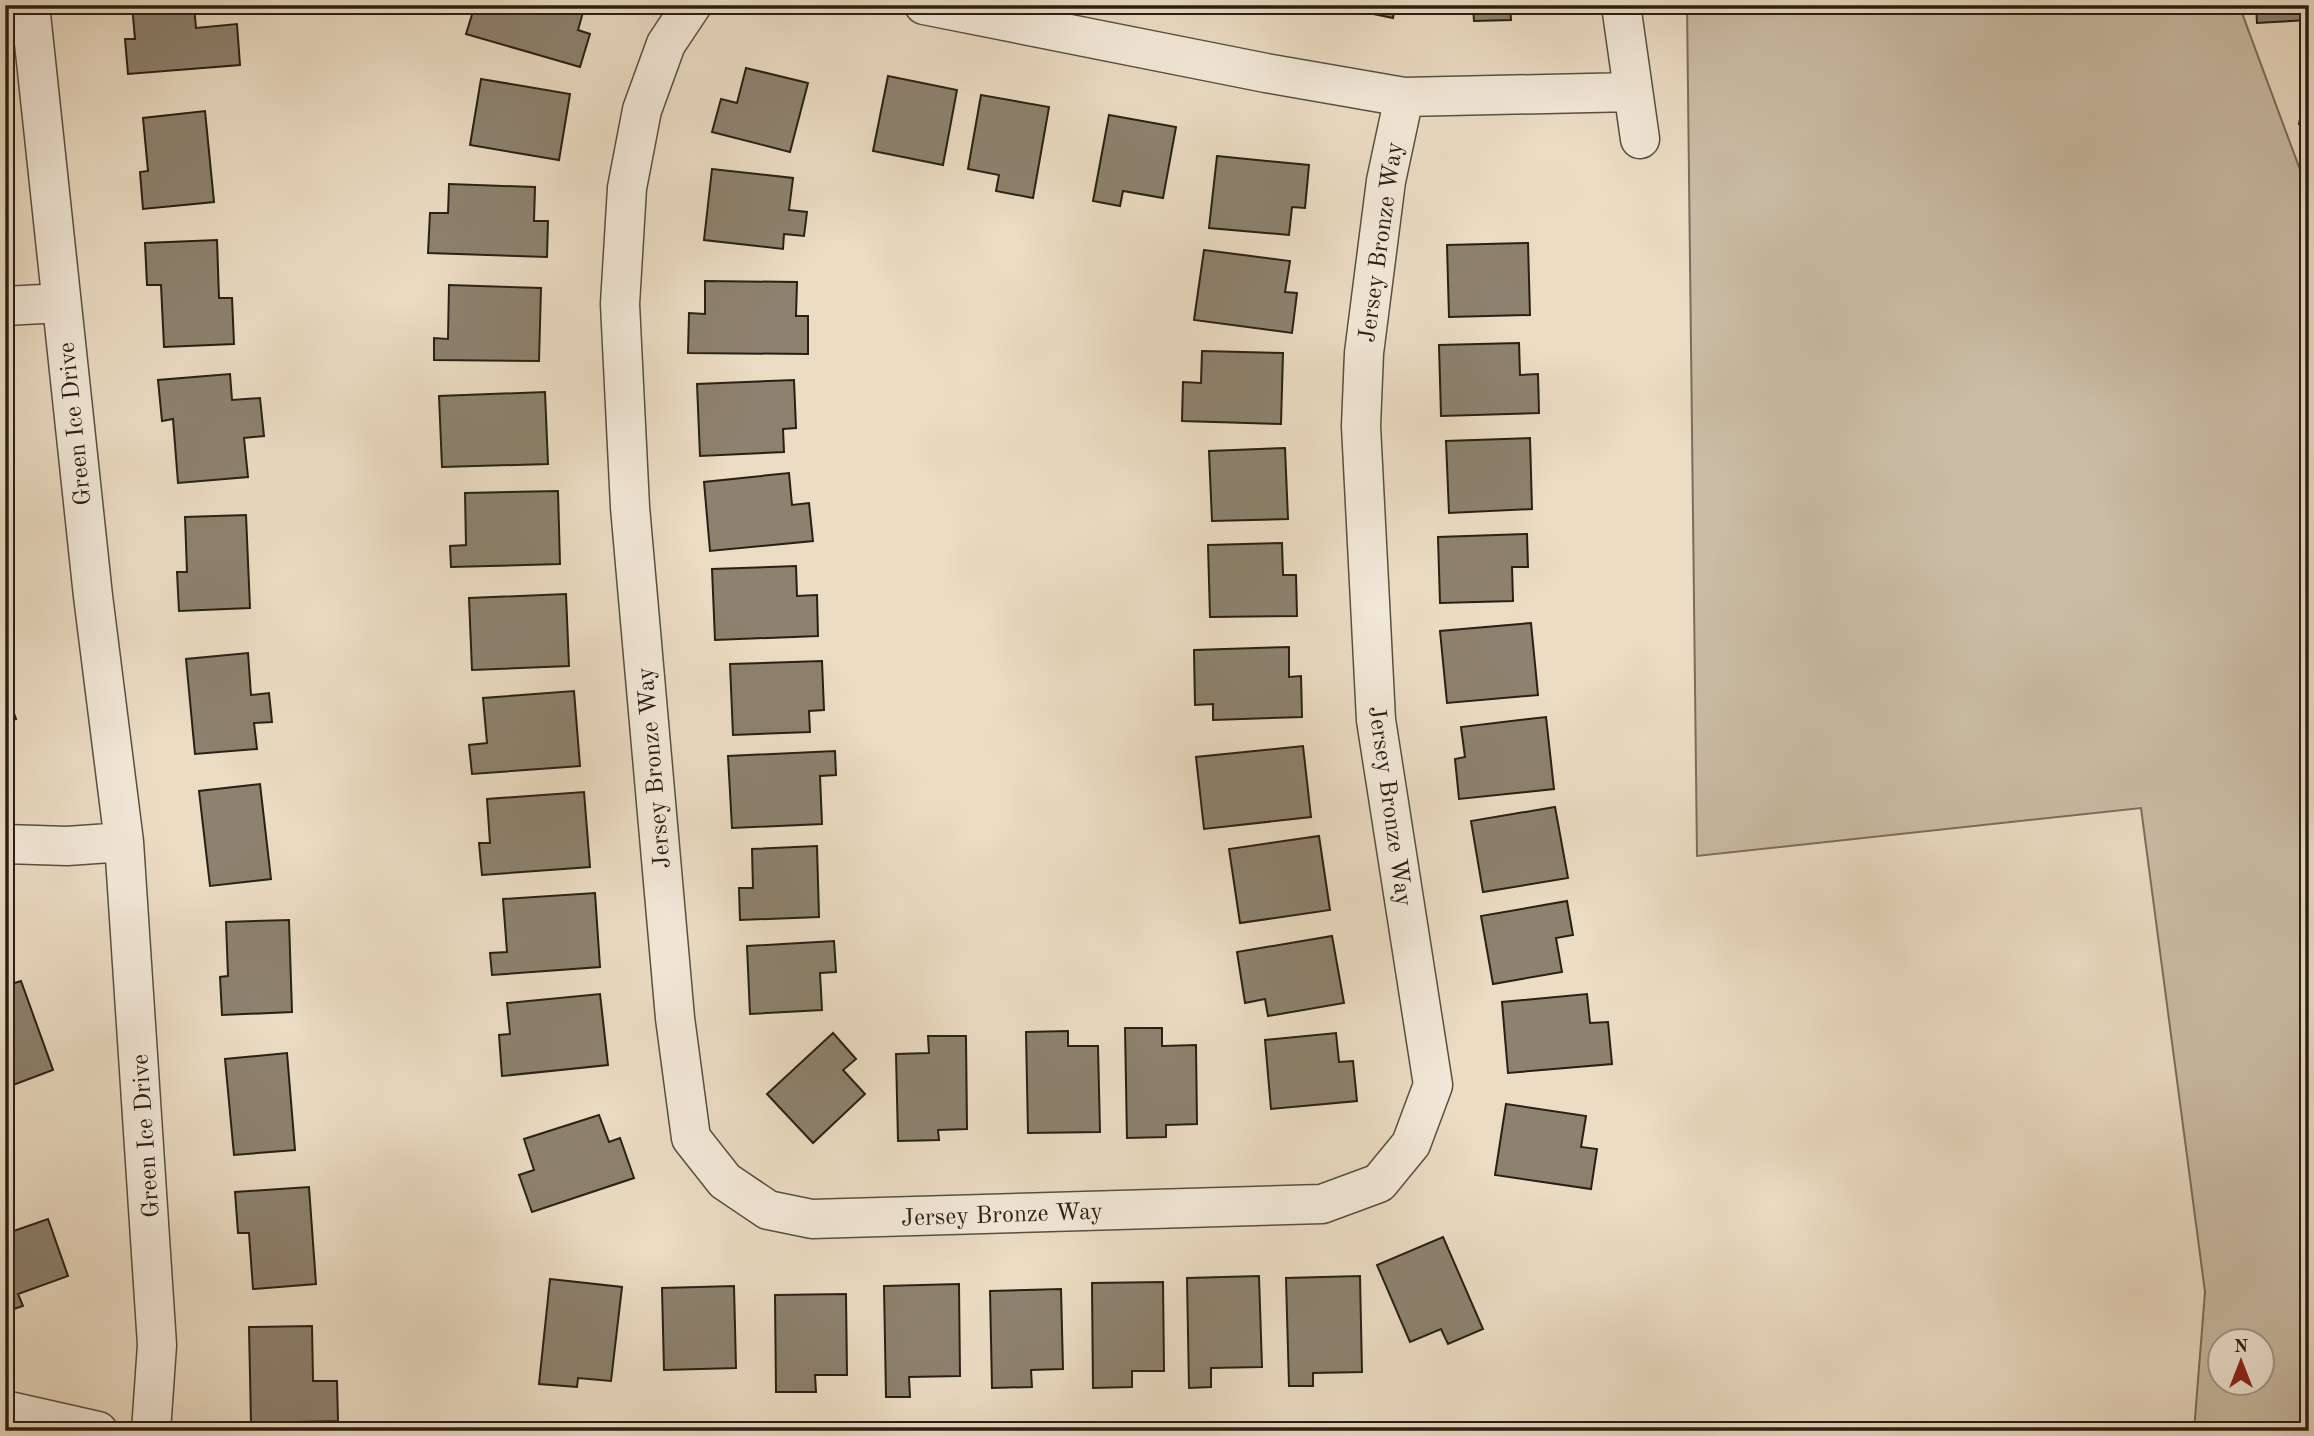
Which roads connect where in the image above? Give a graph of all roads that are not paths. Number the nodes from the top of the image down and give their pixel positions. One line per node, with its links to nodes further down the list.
1 (30, 5): 8 (street, Green Ice Drive)
2 (692, 5): 6 (street, Jersey Bronze Way)
3 (924, 5): 6 (street)
4 (1621, 5): 5 (street)
5 (1633, 92): 6 (street); 7 (street)
6 (1404, 97)
7 (1640, 139)
8 (61, 303): 9 (street); 10 (street, Green Ice Drive)
9 (5, 306)
10 (124, 842): 11 (street); 14 (street, Green Ice Drive)
11 (5, 844)
12 (5, 1410): 13 (street)
13 (98, 1431)
14 (151, 1431)

